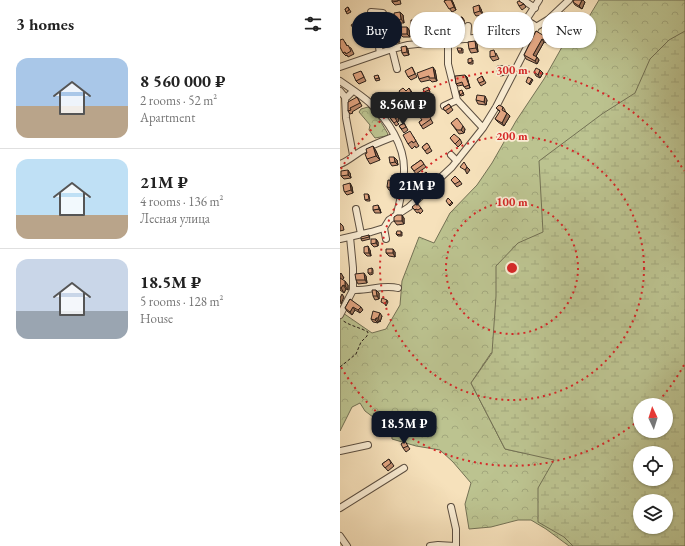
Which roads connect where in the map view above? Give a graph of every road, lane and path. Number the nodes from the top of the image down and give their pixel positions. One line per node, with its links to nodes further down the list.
1 (523, 0): 4 (street)
2 (539, 0): 4 (street)
3 (569, 0): 7 (street)
4 (535, 8): 5 (street)
5 (532, 12)
6 (468, 26): 9 (street)
7 (535, 26): 17 (street)
8 (473, 38): 9 (street)
9 (467, 39)
10 (410, 45): 13 (street)
11 (379, 48): 14 (street)
12 (448, 48): 23 (street)
13 (392, 49): 14 (street); 16 (street)
14 (380, 53): 15 (street)
15 (341, 65)
16 (397, 69)
17 (516, 69): 18 (street); 25 (street)
18 (500, 70)
19 (340, 81): 21 (street)
20 (340, 91): 22 (street)
21 (353, 91): 22 (street); 26 (street)
22 (345, 97): 27 (street)
23 (457, 100): 24 (street); 25 (street)
24 (444, 106)
25 (483, 128): 29 (street)
26 (395, 136): 27 (street); 32 (street)
27 (353, 155): 30 (street)
28 (451, 155): 29 (street)
29 (457, 161): 32 (street)
30 (340, 164)
31 (356, 209): 34 (street)
32 (397, 214): 33 (street)
33 (384, 228): 34 (street); 37 (street)
34 (361, 234): 35 (street)
35 (350, 237): 36 (street); 39 (street)
36 (340, 239)
37 (386, 239)
38 (398, 288): 39 (street)
39 (353, 290): 40 (street)
40 (340, 315): 41 (path)
41 (340, 367)
42 (368, 445): 43 (street)
43 (340, 451)
44 (404, 468): 46 (street)
45 (450, 507): 50 (street)
46 (340, 508)
47 (340, 536): 48 (street)
48 (346, 546)
49 (430, 546): 50 (street)
50 (455, 546)

